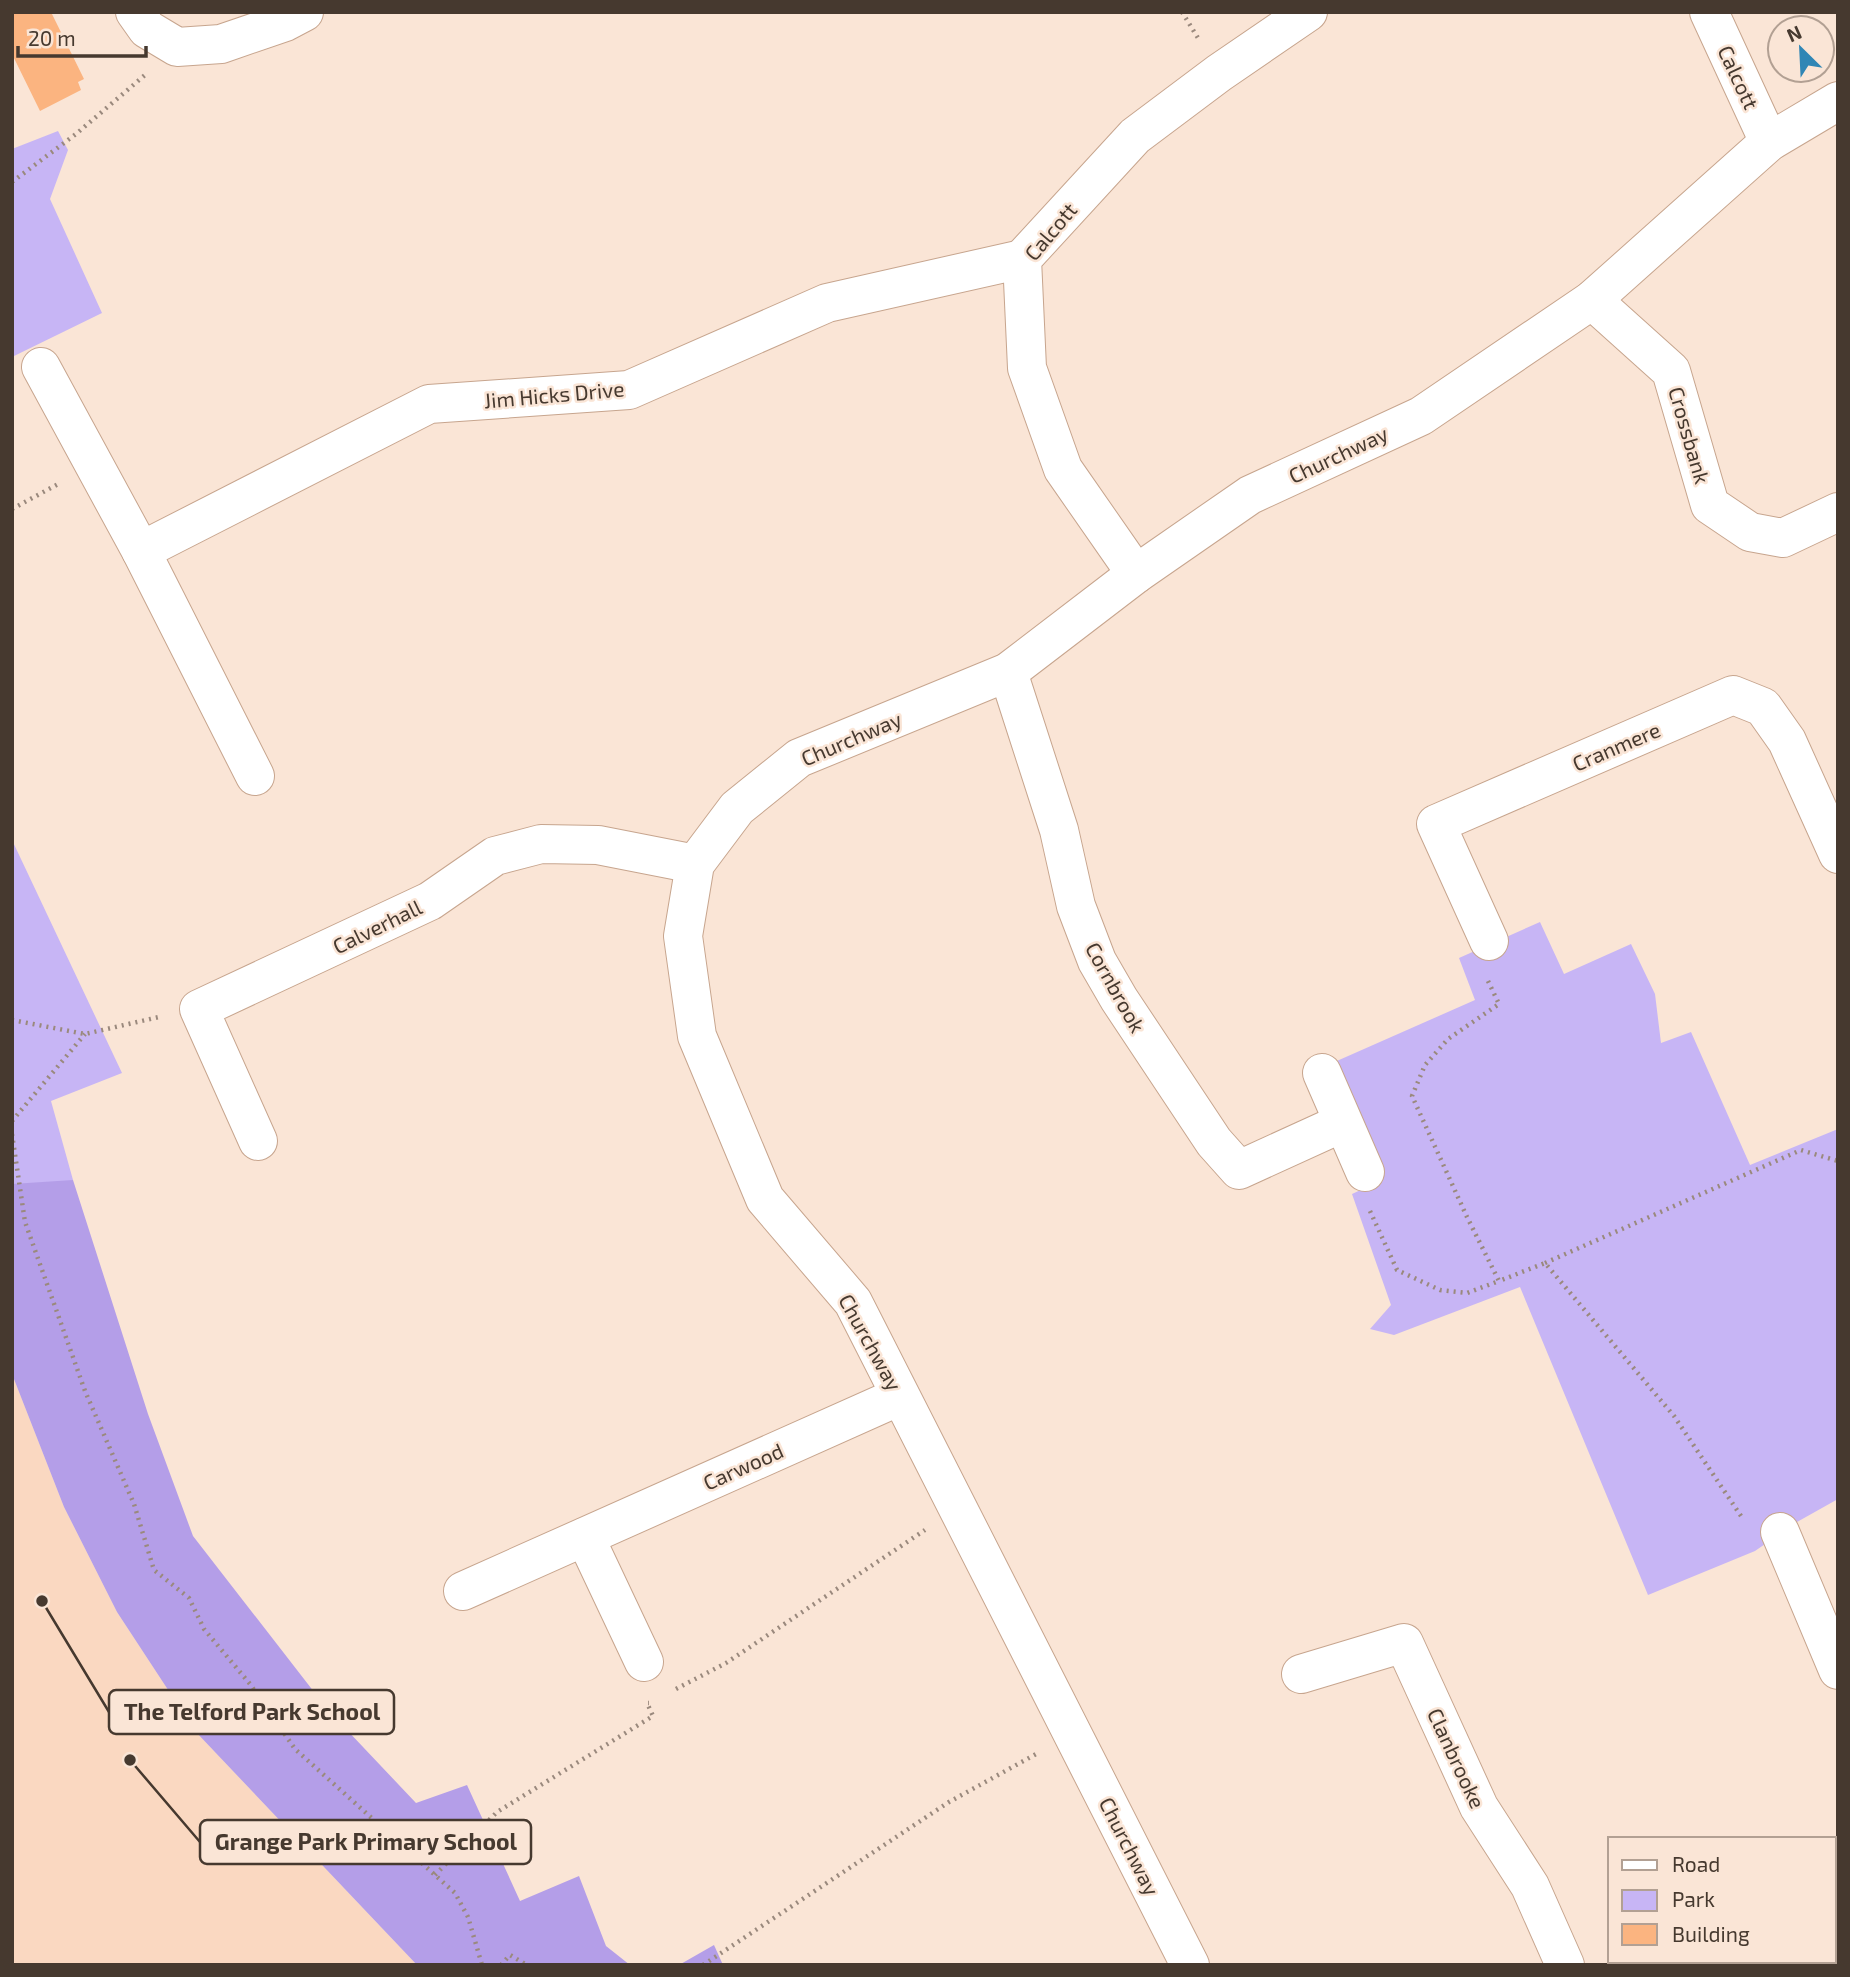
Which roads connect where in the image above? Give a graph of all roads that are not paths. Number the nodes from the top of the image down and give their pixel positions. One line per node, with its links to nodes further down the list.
1 (135, 12): 2 (street)
2 (304, 12)
3 (1308, 12): 7 (street, Calcott)
4 (1709, 12): 6 (street, Calcott)
5 (1838, 101): 6 (street, Churchway)
6 (1769, 142): 8 (street, Churchway)
7 (1022, 259): 11 (street, Jim Hicks Drive); 12 (street, Calcott)
8 (1592, 300): 10 (street, Crossbank); 12 (street, Churchway)
9 (41, 367): 11 (street)
10 (1838, 512)
11 (141, 551): 14 (street)
12 (1136, 574): 13 (street, Churchway)
13 (1008, 671): 16 (street, Churchway); 19 (street, Cornbrook)
14 (255, 776)
15 (1838, 854): 17 (street, Cranmere)
16 (695, 864): 20 (street, Calverhall); 22 (street, Churchway)
17 (1489, 941)
18 (1322, 1073): 19 (street)
19 (1342, 1123): 21 (street)
20 (258, 1141)
21 (1365, 1172)
22 (901, 1396): 24 (street, Carwood); 29 (street, Churchway)
23 (1780, 1532): 27 (street)
24 (584, 1537): 25 (street, Carwood); 26 (street)
25 (463, 1591)
26 (644, 1661)
27 (1838, 1670)
28 (1301, 1674): 30 (street, Clanbrooke)
29 (1190, 1965)
30 (1565, 1965)

